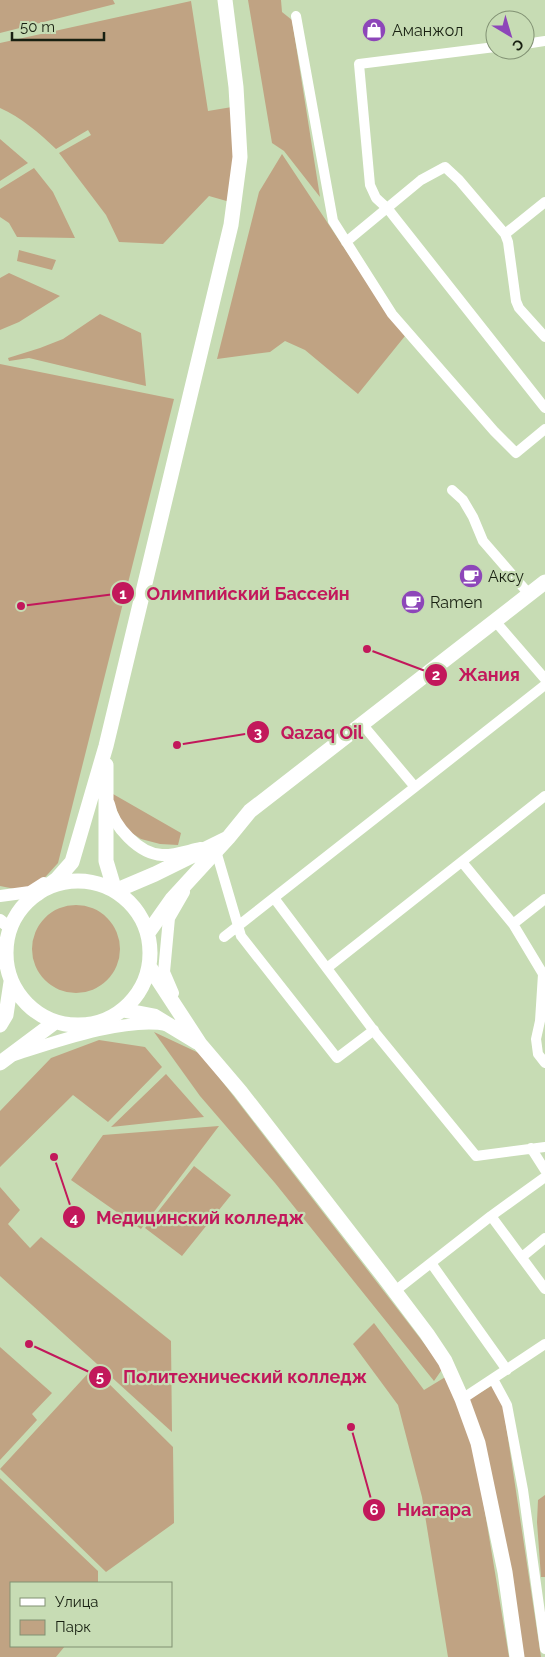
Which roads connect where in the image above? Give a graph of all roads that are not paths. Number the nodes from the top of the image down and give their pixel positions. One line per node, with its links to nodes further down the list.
1 (225, 0): 18 (main road)
2 (296, 16): 7 (street)
3 (485, 48): 5 (street)
4 (545, 202): 6 (street)
5 (388, 209): 6 (street); 7 (street); 9 (street)
6 (505, 234): 8 (street)
7 (346, 242): 10 (street)
8 (545, 337)
9 (545, 408)
10 (545, 429)
11 (452, 490): 13 (street)
12 (545, 582): 13 (main road)
13 (529, 594): 14 (main road)
14 (495, 621): 15 (street); 17 (main road)
15 (545, 679)
16 (545, 685): 19 (street)
17 (362, 724): 19 (street); 22 (main road)
18 (106, 746): 20 (main road); 23 (main road)
19 (416, 787): 29 (street)
20 (106, 792): 22 (street); 26 (main road)
21 (545, 796): 24 (street)
22 (214, 848): 25 (main road); 26 (main road); 33 (street)
23 (76, 849): 27 (main road); 28 (street)
24 (462, 862): 32 (street); 37 (street)
25 (192, 878): 34 (main road); 40 (street)
26 (116, 891): 27 (main road); 34 (main road)
27 (37, 894): 28 (street); 31 (main road)
28 (0, 897)
29 (274, 898): 33 (street); 37 (street)
30 (545, 899): 32 (street)
31 (5, 924): 38 (main road)
32 (513, 924): 41 (street)
33 (238, 926): 35 (street); 45 (street)
34 (148, 932): 36 (main road)
35 (224, 936)
36 (149, 966): 39 (main road); 40 (main road)
37 (327, 968): 45 (street)
38 (11, 982): 42 (main road); 43 (main road)
39 (123, 1010): 42 (main road); 44 (main road)
40 (183, 1019): 46 (main road)
41 (543, 1019): 48 (street)
42 (55, 1022): 47 (main road)
43 (0, 1025)
44 (168, 1025): 46 (main road); 47 (street)
45 (374, 1030): 50 (street)
46 (200, 1044): 58 (main road)
47 (4, 1060)
48 (545, 1063)
49 (545, 1147): 50 (street)
50 (531, 1148): 51 (street)
51 (545, 1170)
52 (545, 1177): 53 (street)
53 (491, 1216): 55 (street); 56 (street)
54 (545, 1238): 55 (street)
55 (522, 1257): 57 (street)
56 (431, 1263): 58 (street); 60 (street)
57 (545, 1289)
58 (395, 1291): 62 (main road)
59 (545, 1344): 60 (street)
60 (507, 1370): 61 (street)
61 (493, 1379): 62 (street); 63 (street)
62 (462, 1399): 64 (main road)
63 (545, 1649)
64 (518, 1657)

